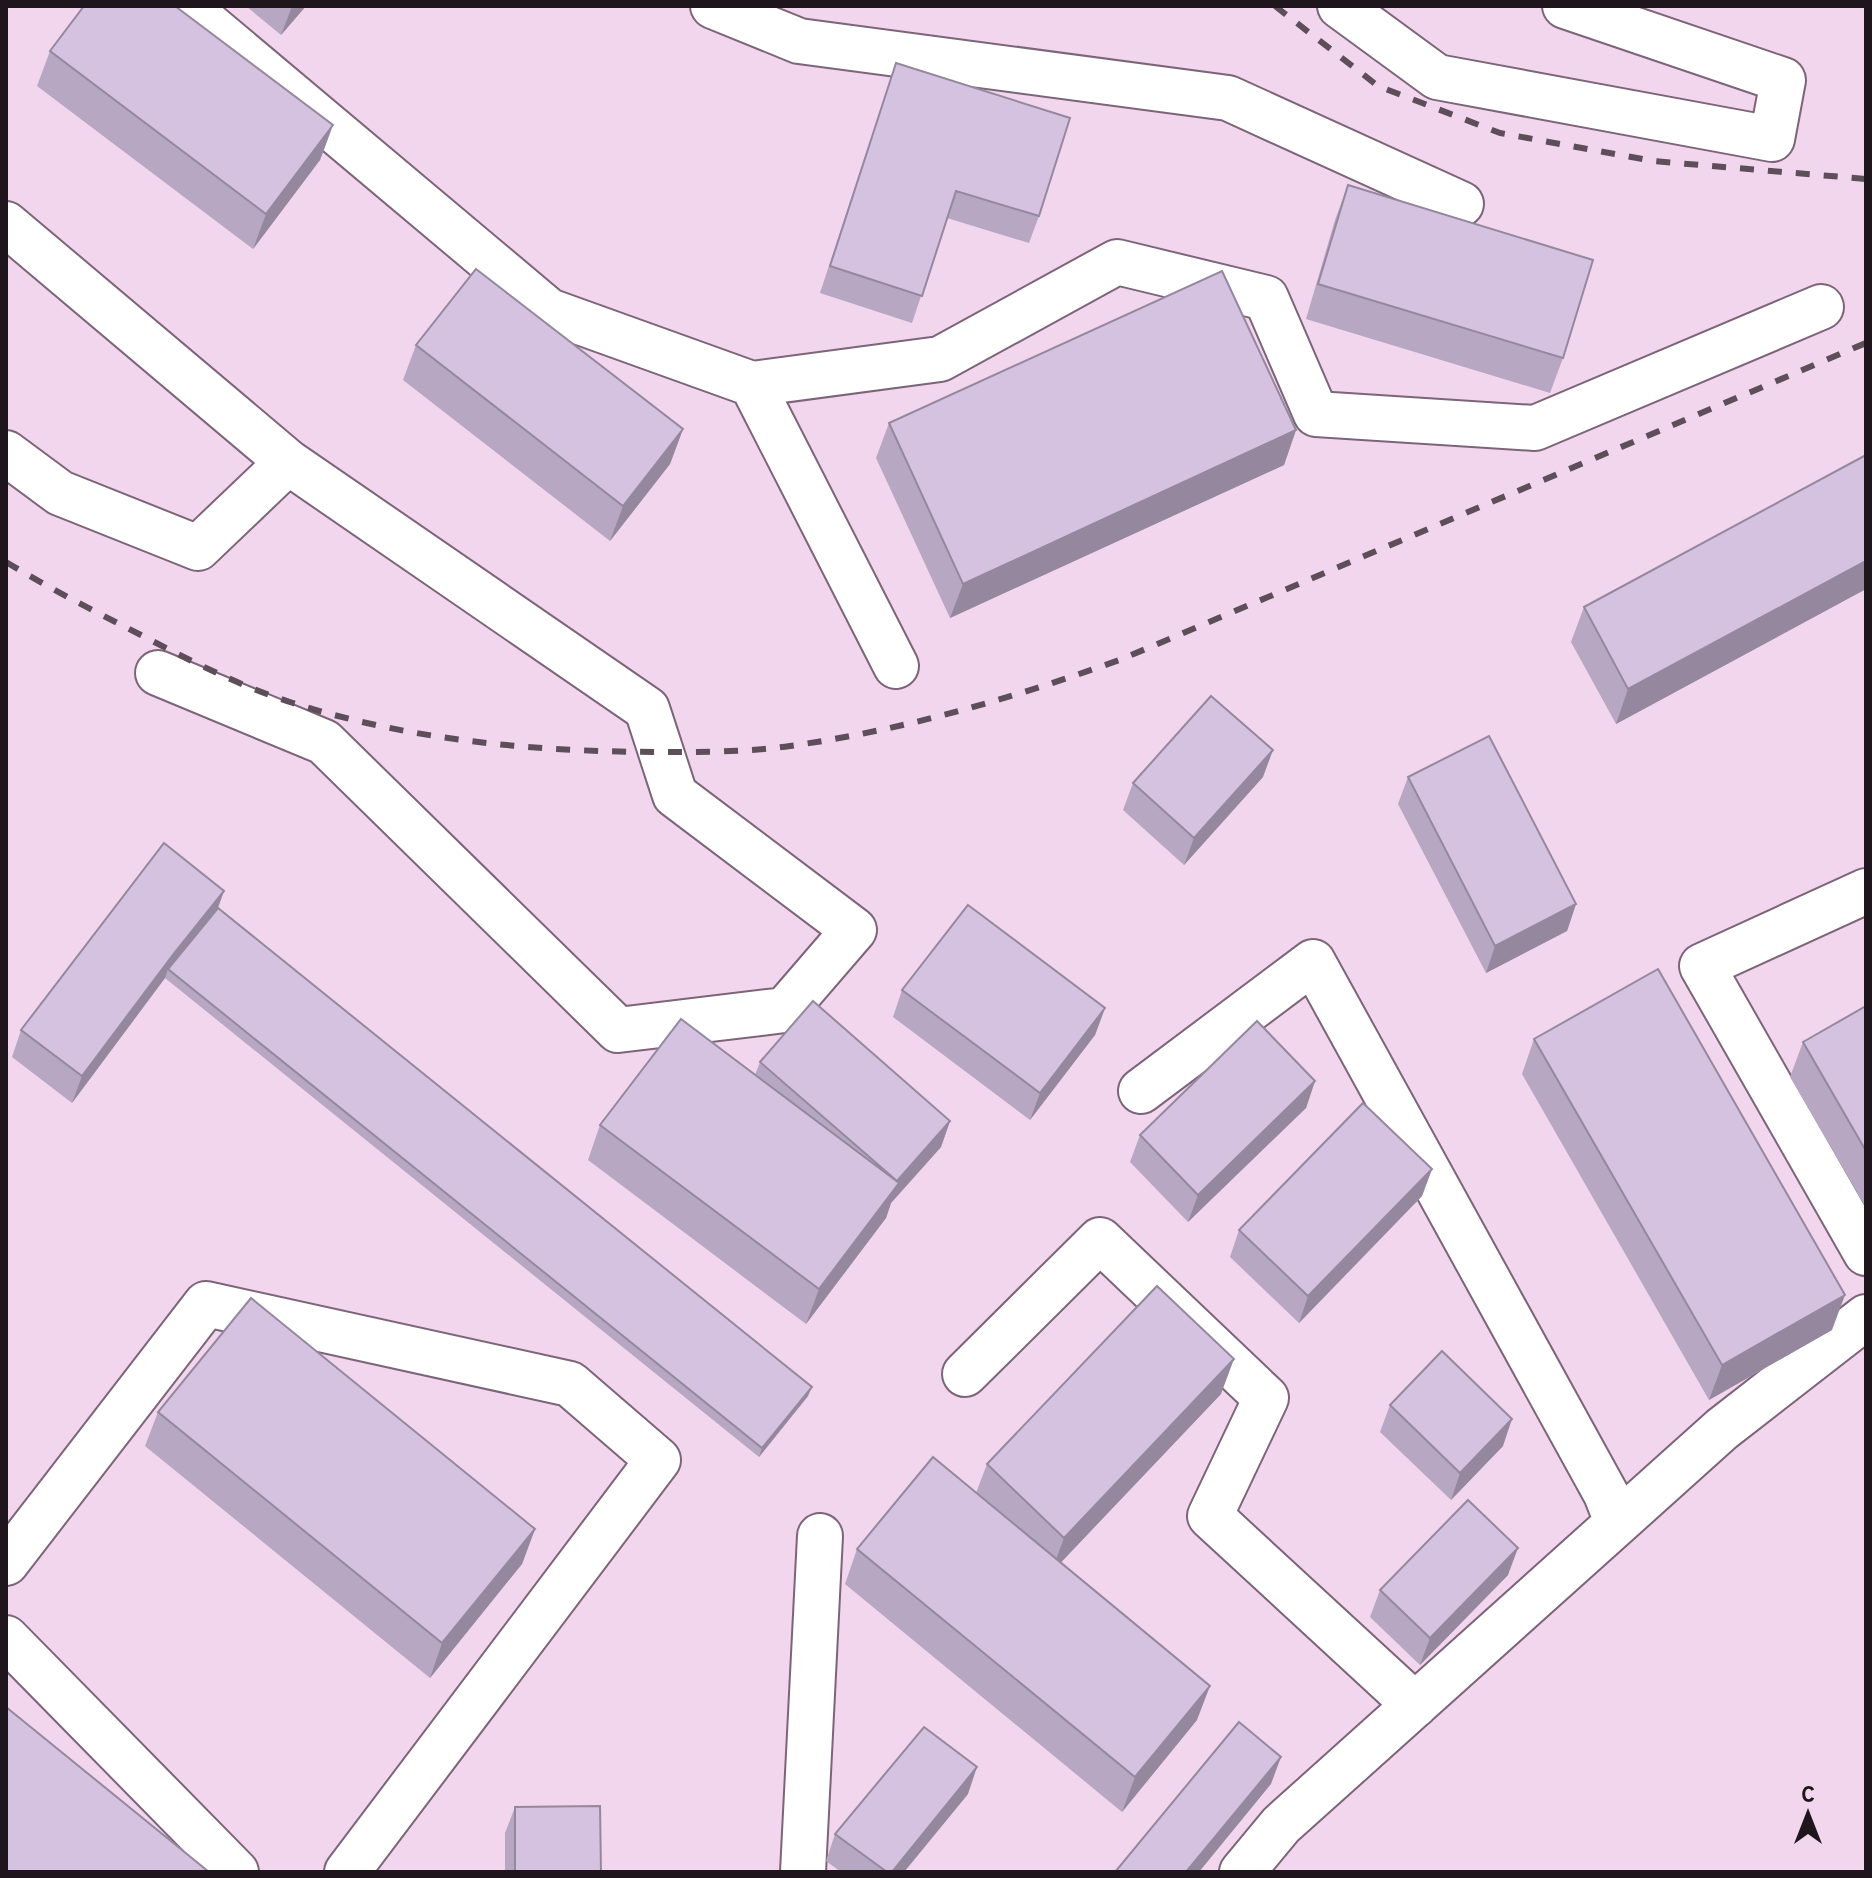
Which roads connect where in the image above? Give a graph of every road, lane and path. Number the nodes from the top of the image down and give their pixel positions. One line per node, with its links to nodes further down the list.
1 (186, 6): 8 (lane)
2 (713, 6): 5 (lane)
3 (1340, 6): 4 (lane)
4 (1565, 6)
5 (1461, 204)
6 (6, 224): 10 (lane)
7 (1821, 307): 8 (lane)
8 (752, 384): 11 (lane)
9 (6, 453): 10 (lane)
10 (288, 462): 12 (lane)
11 (896, 666)
12 (158, 673)
13 (1866, 891): 15 (lane)
14 (1141, 1091): 18 (lane)
15 (1866, 1253)
16 (1866, 1317): 18 (lane)
17 (965, 1374): 22 (lane)
18 (1617, 1522): 22 (lane)
19 (820, 1536): 25 (lane)
20 (6, 1563): 24 (lane)
21 (6, 1638): 23 (lane)
22 (1415, 1705): 26 (lane)
23 (236, 1872)
24 (347, 1872)
25 (803, 1872)
26 (1242, 1872)

